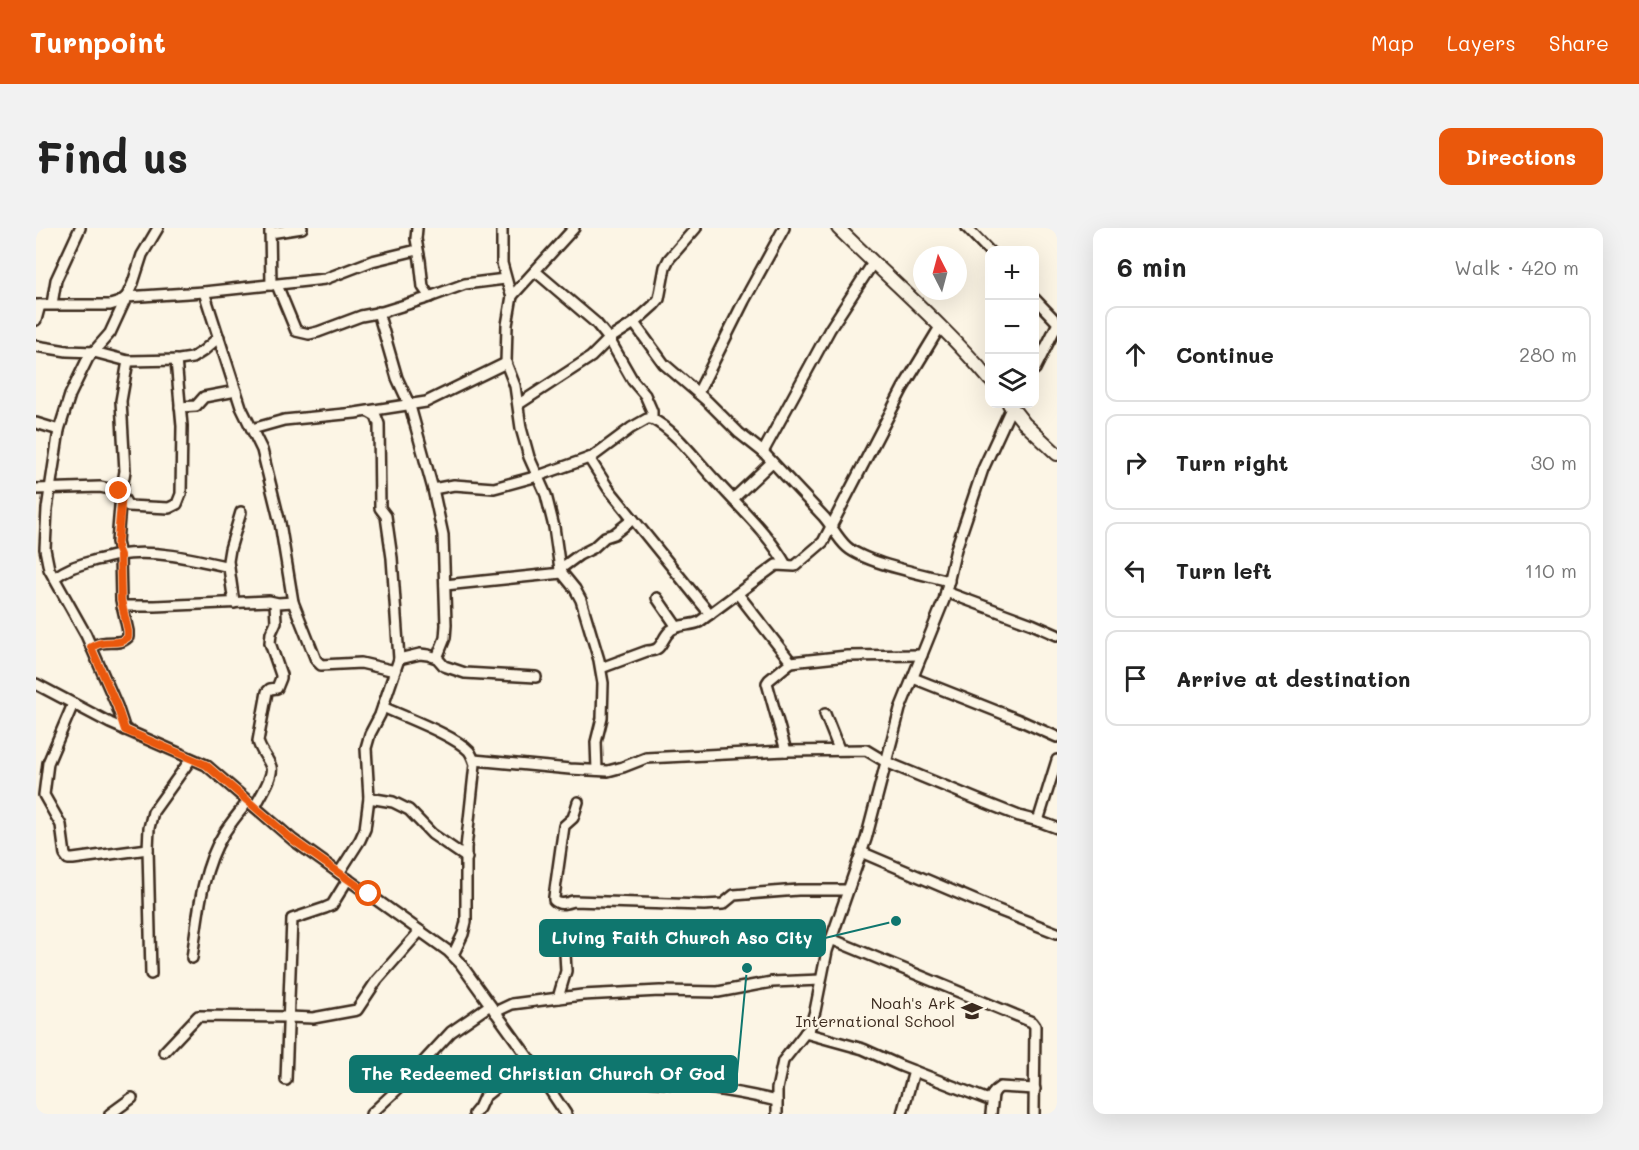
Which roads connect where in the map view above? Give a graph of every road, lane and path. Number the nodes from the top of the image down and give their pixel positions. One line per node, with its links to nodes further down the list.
1 (80, 228): 25 (street)
2 (158, 228): 21 (street)
3 (302, 228): 11 (street)
4 (417, 228): 13 (street)
5 (502, 228): 16 (street)
6 (574, 228): 15 (street)
7 (696, 228): 29 (street)
8 (784, 228): 42 (street)
9 (838, 228): 14 (street)
10 (967, 228): 12 (street)
11 (270, 231): 17 (street)
12 (985, 247)
13 (417, 250): 17 (street); 18 (street)
14 (873, 263): 31 (street); 55 (street)
15 (535, 271): 20 (street); 33 (street)
16 (506, 279): 20 (street); 22 (street)
17 (274, 285): 19 (street); 27 (street)
18 (423, 287): 22 (street); 24 (street)
19 (204, 292): 21 (street); 32 (street)
20 (512, 296): 39 (street)
21 (126, 297): 25 (street); 35 (street)
22 (430, 297): 24 (street)
23 (1036, 300): 30 (street)
24 (418, 301): 27 (street)
25 (52, 304): 26 (street)
26 (38, 305): 28 (street)
27 (378, 312): 44 (street)
28 (36, 320)
29 (634, 323): 33 (street); 42 (street)
30 (1057, 324): 37 (street)
31 (940, 327): 40 (street); 67 (street)
32 (219, 337): 36 (street); 41 (street)
33 (609, 339): 43 (street); 50 (street)
34 (36, 346): 35 (street)
35 (94, 352): 38 (street); 54 (street)
36 (176, 360): 38 (street); 45 (street)
37 (1039, 361)
38 (128, 362): 63 (street)
39 (506, 363): 43 (street); 44 (street)
40 (985, 374)
41 (236, 391): 45 (street); 53 (street)
42 (698, 393): 55 (street)
43 (519, 404): 59 (street)
44 (410, 406): 46 (street); 62 (street)
45 (180, 407): 63 (street)
46 (392, 408): 49 (street); 52 (street)
47 (1010, 408): 75 (street)
48 (1013, 408): 56 (street)
49 (369, 412): 52 (street); 53 (street)
50 (652, 419): 57 (street); 64 (street)
51 (36, 423): 54 (street)
52 (379, 424): 90 (street)
53 (252, 429): 80 (street)
54 (59, 430): 60 (street)
55 (763, 452): 58 (street)
56 (1057, 454)
57 (589, 458): 59 (street); 66 (street)
58 (772, 462): 64 (street); 67 (street)
59 (538, 476): 62 (street); 73 (street)
60 (50, 488): 61 (street); 63 (street); 74 (street)
61 (36, 489)
62 (433, 489): 76 (street)
63 (122, 494): 70 (street)
64 (733, 499): 71 (street)
65 (241, 512): 72 (street)
66 (633, 519): 73 (street); 84 (street)
67 (832, 525): 68 (street); 69 (street)
68 (841, 541): 69 (street); 75 (street)
69 (823, 542): 71 (street)
70 (120, 555): 72 (street); 74 (street); 83 (street)
71 (786, 565): 78 (street)
72 (229, 567): 81 (street)
73 (561, 571): 76 (street); 92 (street)
74 (54, 578): 87 (street)
75 (948, 581): 77 (street)
76 (445, 585): 89 (street)
77 (946, 592): 86 (street); 88 (street)
78 (738, 594): 84 (street); 91 (street)
79 (657, 598): 85 (street)
80 (293, 602): 82 (street); 93 (street)
81 (234, 603): 82 (street); 83 (street)
82 (275, 603): 113 (street)
83 (122, 606): 87 (street)
84 (710, 614): 85 (street)
85 (677, 627): 92 (street)
86 (1057, 635)
87 (91, 647): 100 (street)
88 (922, 655): 91 (street); 95 (street)
89 (437, 658): 90 (street); 94 (street)
90 (399, 660): 93 (street)
91 (791, 662): 103 (street)
92 (601, 668): 110 (street)
93 (395, 671): 98 (street)
94 (536, 677)
95 (913, 678): 101 (street); 107 (street)
96 (36, 684): 97 (street)
97 (74, 704): 100 (street); 109 (street)
98 (383, 707): 105 (street); 111 (street)
99 (825, 714): 102 (street)
100 (125, 730): 104 (street)
101 (1057, 737)
102 (839, 749): 103 (street); 107 (street)
103 (786, 751): 110 (street)
104 (191, 759): 113 (street); 116 (street)
105 (474, 760): 110 (street); 118 (street)
106 (1057, 760): 114 (street)
107 (886, 762): 114 (street); 117 (street)
108 (36, 763): 109 (street)
109 (48, 764): 116 (street)
110 (597, 770)
111 (369, 798): 118 (street); 119 (street)
112 (578, 802): 121 (street)
113 (251, 804): 119 (street); 127 (street)
114 (1038, 821): 115 (street)
115 (1057, 828)
116 (147, 849): 128 (street)
117 (861, 852): 121 (street); 123 (street)
118 (467, 858): 126 (street)
119 (339, 873): 120 (street)
120 (348, 879): 122 (street); 132 (street)
121 (847, 890): 124 (street)
122 (420, 930): 126 (street); 132 (street)
123 (1057, 933)
124 (831, 939): 129 (street); 139 (street)
125 (565, 953): 130 (street)
126 (453, 955): 131 (street)
127 (192, 958)
128 (151, 974)
129 (821, 980): 130 (street); 133 (street)
130 (558, 998): 131 (street)
131 (492, 1008): 135 (street); 144 (street)
132 (288, 1017): 134 (street); 138 (street)
133 (805, 1033): 136 (street); 142 (street)
134 (164, 1052)
135 (530, 1060): 137 (street); 145 (street)
136 (914, 1071): 140 (street); 148 (street)
137 (541, 1077): 142 (street); 146 (street)
138 (286, 1080)
139 (1035, 1089): 140 (street); 150 (street)
140 (993, 1094): 149 (street)
141 (132, 1098): 143 (street)
142 (777, 1101): 147 (street)
143 (110, 1114)
144 (371, 1114)
145 (474, 1114)
146 (566, 1114)
147 (777, 1114)
148 (902, 1114)
149 (991, 1114)
150 (1035, 1114)

